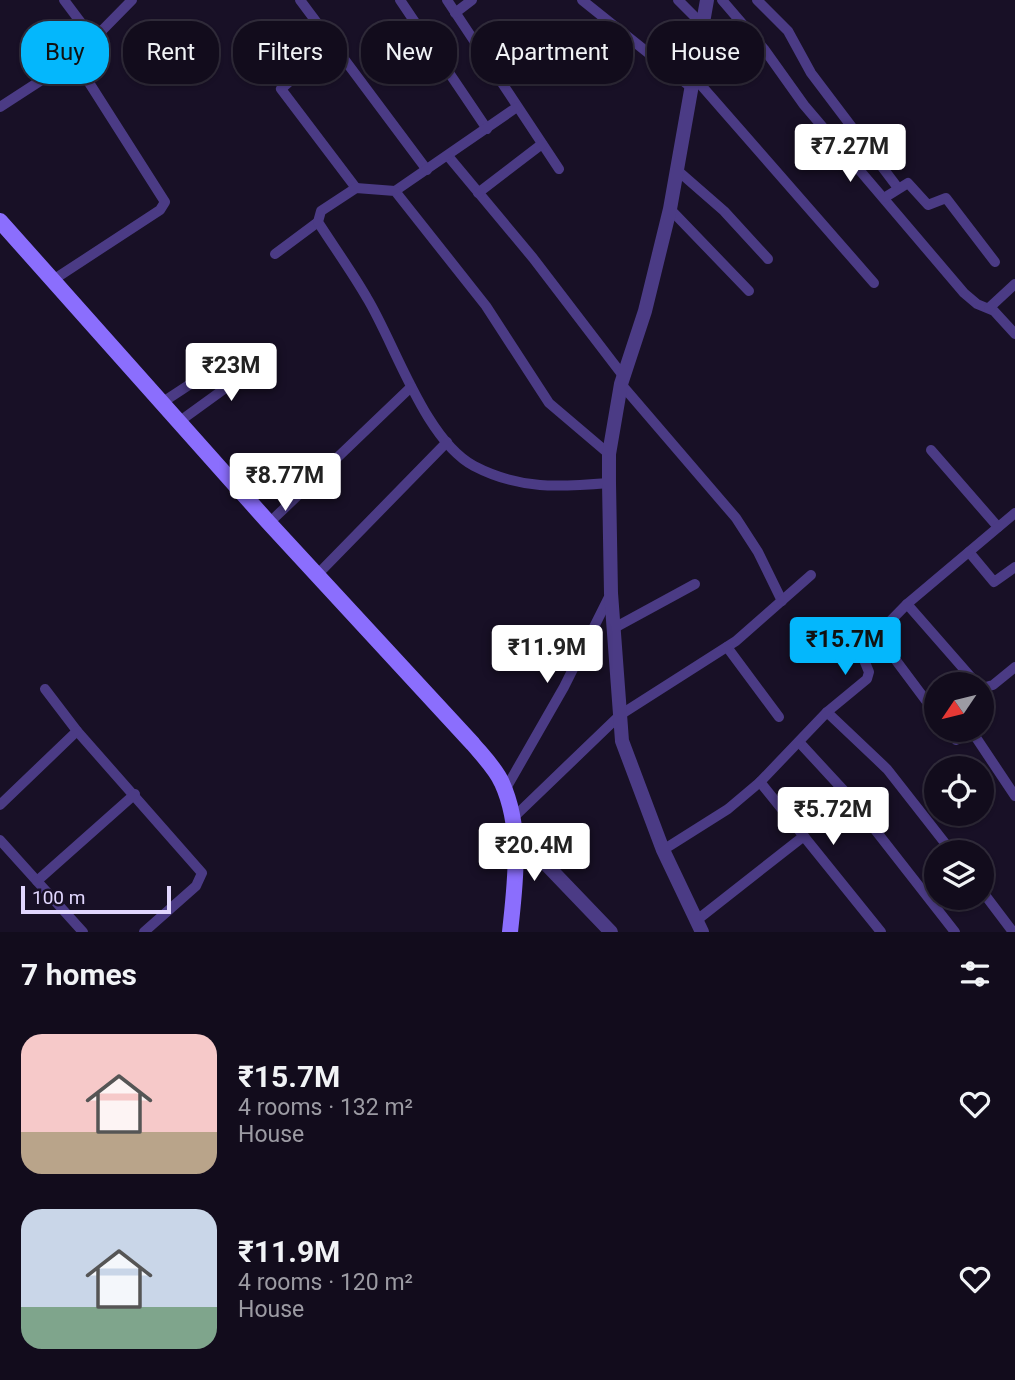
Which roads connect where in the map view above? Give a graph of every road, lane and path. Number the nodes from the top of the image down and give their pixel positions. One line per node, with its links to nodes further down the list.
1 (64, 0): 13 (street)
2 (132, 0): 17 (street)
3 (300, 0): 14 (street)
4 (400, 0): 27 (street)
5 (447, 0): 12 (street)
6 (472, 0): 12 (street)
7 (582, 0): 18 (street)
8 (678, 0): 15 (street)
9 (707, 0): 16 (street)
10 (722, 0): 37 (street)
11 (757, 0): 34 (street)
12 (455, 13): 26 (street)
13 (80, 21)
14 (314, 21)
15 (699, 21)
16 (702, 21)
17 (109, 24)
18 (647, 48)
19 (347, 66): 31 (street)
20 (35, 84): 25 (street)
21 (90, 84): 44 (street)
22 (287, 84): 33 (street)
23 (693, 84): 32 (street)
24 (695, 84): 45 (street)
25 (0, 107)
26 (517, 107): 27 (street); 28 (street)
27 (487, 129): 29 (street)
28 (542, 144): 30 (street); 36 (street)
29 (448, 156): 31 (street); 36 (street)
30 (559, 169)
31 (427, 170): 35 (street)
32 (677, 170): 38 (street); 42 (street)
33 (356, 188): 35 (street); 40 (street)
34 (898, 188): 37 (street); 43 (street)
35 (394, 191): 58 (street)
36 (478, 193): 52 (street)
37 (884, 198): 48 (street)
38 (670, 209): 47 (street); 52 (street)
39 (0, 221): 44 (main road)
40 (317, 222): 41 (street); 53 (street)
41 (275, 254)
42 (768, 259)
43 (995, 262)
44 (53, 280): 54 (main road)
45 (874, 284)
46 (1015, 284): 48 (street)
47 (749, 291)
48 (989, 308): 49 (street)
49 (1015, 334)
50 (242, 350): 54 (street)
51 (264, 360): 55 (street)
52 (623, 381): 58 (street); 69 (street)
53 (411, 387): 56 (street); 61 (street)
54 (163, 402): 55 (main road)
55 (180, 421): 61 (main road)
56 (447, 442): 59 (street); 65 (street)
57 (931, 450): 62 (street)
58 (609, 454): 59 (street)
59 (609, 482): 68 (street)
60 (1015, 513): 62 (street)
61 (269, 523): 65 (main road)
62 (998, 527): 63 (street)
63 (969, 552): 64 (street); 70 (street)
64 (1015, 567)
65 (317, 575): 86 (main road)
66 (811, 575): 69 (street)
67 (695, 584): 71 (street)
68 (611, 593): 71 (street); 86 (street)
69 (782, 601): 73 (street)
70 (907, 604): 72 (street); 75 (street)
71 (615, 627): 80 (street)
72 (877, 635): 78 (street); 79 (street)
73 (727, 647): 80 (street); 81 (street)
74 (1015, 667): 76 (street)
75 (966, 672)
76 (994, 684)
77 (45, 689): 82 (street)
78 (924, 698)
79 (827, 712): 83 (street); 93 (street)
80 (620, 715): 90 (street); 94 (street)
81 (779, 717)
82 (77, 732): 87 (street); 89 (street)
83 (799, 742): 85 (street); 103 (street)
84 (979, 742): 88 (street)
85 (760, 782): 91 (street); 94 (street)
86 (505, 790): 90 (main road)
87 (135, 794): 95 (street); 99 (street)
88 (1015, 796)
89 (0, 805)
90 (514, 825): 100 (main road); 101 (street)
91 (804, 836): 97 (street); 102 (street)
92 (0, 840): 95 (street)
93 (943, 840)
94 (663, 850): 97 (street)
95 (37, 881): 98 (street)
96 (994, 907): 104 (street)
97 (700, 926)
98 (83, 932)
99 (144, 932)
100 (510, 932)
101 (611, 932)
102 (881, 932)
103 (955, 932)
104 (1013, 932)

